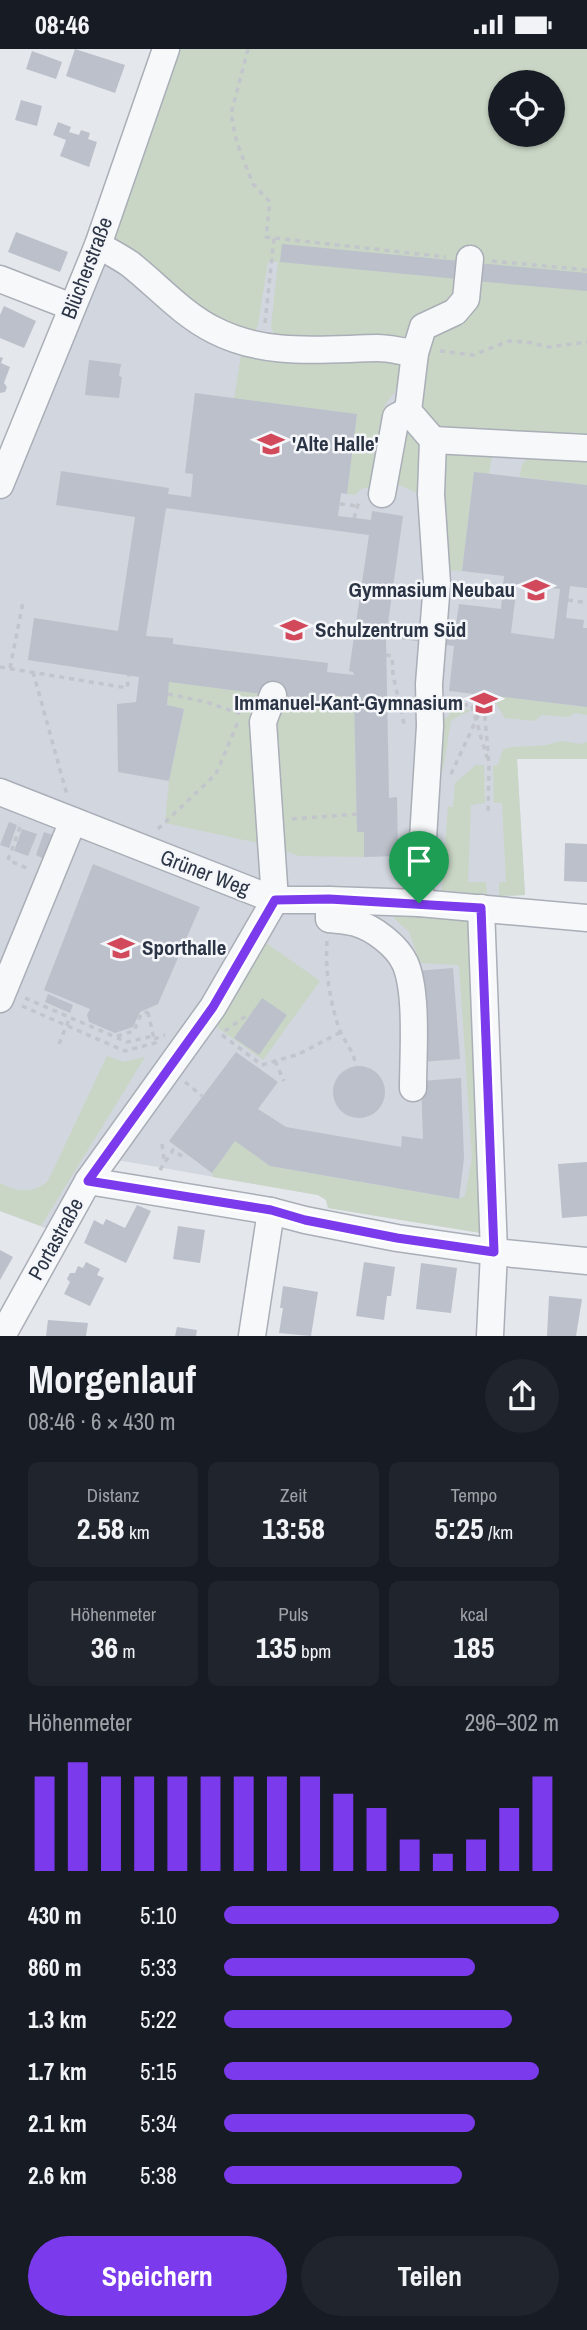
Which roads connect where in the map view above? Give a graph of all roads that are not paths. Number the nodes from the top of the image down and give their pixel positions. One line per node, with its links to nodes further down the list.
1 (166, 49): 2 (street, Blücherstraße)
2 (97, 245): 5 (street, Blücherstraße); 6 (street)
3 (470, 259): 6 (street)
4 (0, 279): 5 (street)
5 (72, 307): 10 (street, Blücherstraße)
6 (417, 347): 7 (street)
7 (408, 411): 8 (street); 11 (street)
8 (433, 440): 9 (street); 16 (street)
9 (587, 448)
10 (0, 485)
11 (370, 500)
12 (273, 695): 15 (street)
13 (0, 792): 14 (street, Grüner Weg)
14 (74, 821): 15 (street, Grüner Weg); 20 (street)
15 (275, 900): 18 (street, Grüner Weg); 22 (street, Portastraße)
16 (419, 903): 17 (street, Grüner Weg); 18 (street, Grüner Weg)
17 (481, 908): 19 (street, Grüner Weg); 24 (street)
18 (329, 909): 21 (street)
19 (587, 918)
20 (0, 998)
21 (413, 1087)
22 (88, 1181): 23 (street); 26 (street, Portastraße)
23 (271, 1210): 24 (street); 27 (street)
24 (494, 1252): 25 (street); 28 (street)
25 (587, 1261)
26 (2, 1336)
27 (252, 1336)
28 (490, 1336)

